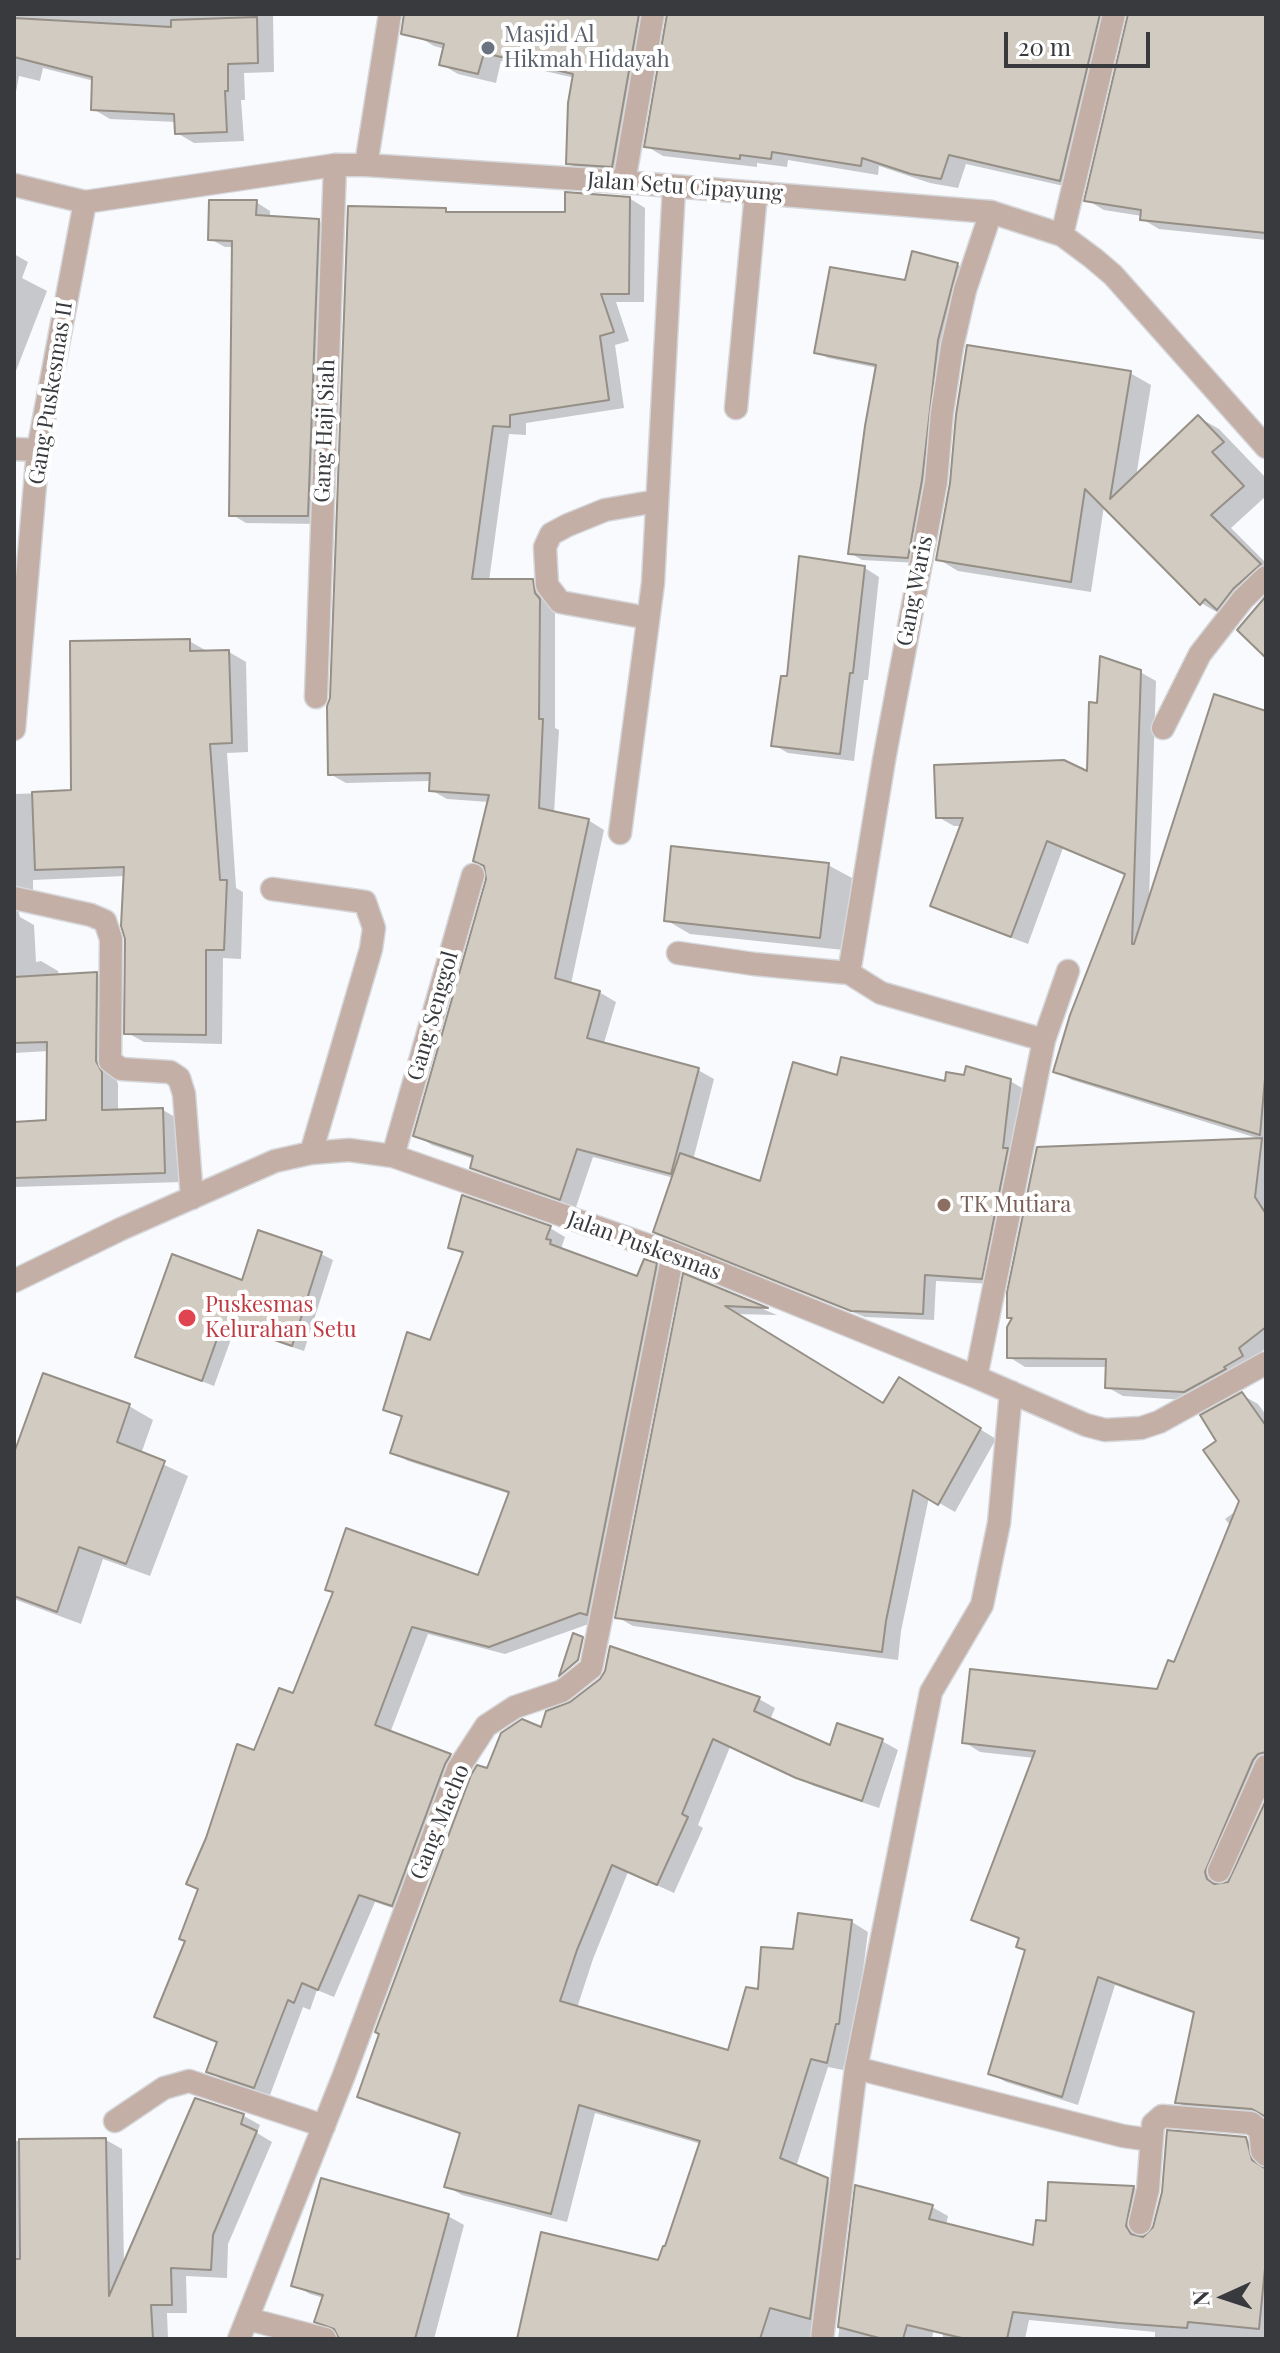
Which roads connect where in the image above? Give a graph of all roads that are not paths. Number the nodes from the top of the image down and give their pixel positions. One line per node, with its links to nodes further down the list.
1 (390, 14): 5 (street)
2 (653, 14): 6 (street)
3 (1114, 14): 12 (street)
4 (335, 165): 5 (street, Jalan Setu Cipayung); 10 (street, Jalan Setu Cipayung); 20 (street, Gang Haji Siah)
5 (366, 165): 6 (street, Jalan Setu Cipayung)
6 (624, 182): 8 (street, Jalan Setu Cipayung)
7 (14, 185): 10 (street, Jalan Setu Cipayung)
8 (674, 187): 9 (street, Jalan Setu Cipayung); 17 (street)
9 (756, 193): 11 (street, Jalan Setu Cipayung); 13 (street)
10 (85, 202): 16 (street, Gang Puskesmas II)
11 (991, 212): 12 (street, Jalan Setu Cipayung); 29 (street, Gang Waris)
12 (1062, 235): 14 (street, Jalan Setu Cipayung)
13 (736, 408)
14 (1266, 447)
15 (14, 449): 16 (street)
16 (38, 450): 22 (street, Gang Puskesmas II)
17 (657, 501): 19 (street); 19 (street)
18 (1266, 577): 21 (street)
19 (648, 618): 23 (street)
20 (316, 697)
21 (1163, 728)
22 (14, 729)
23 (620, 833)
24 (473, 875): 32 (street, Gang Senggol)
25 (272, 889): 31 (street)
26 (14, 898): 33 (street)
27 (678, 953): 29 (street)
28 (1068, 971): 30 (street)
29 (849, 973): 30 (street)
30 (1044, 1040): 37 (street)
31 (311, 1153): 32 (street, Jalan Puskesmas); 33 (street, Jalan Puskesmas)
32 (393, 1156): 34 (street, Jalan Puskesmas)
33 (192, 1198): 35 (street, Jalan Puskesmas)
34 (673, 1254): 37 (street, Jalan Puskesmas); 43 (street, Gang Macho)
35 (14, 1281)
36 (1266, 1363): 38 (street, Jalan Puskesmas)
37 (976, 1377): 38 (street, Jalan Puskesmas)
38 (1011, 1392): 41 (street)
39 (1266, 1766): 40 (street)
40 (1219, 1871)
41 (856, 2068): 44 (street); 49 (street)
42 (115, 2121): 43 (street)
43 (324, 2126): 47 (street, Gang Macho)
44 (1151, 2140): 45 (street); 46 (street)
45 (1266, 2155)
46 (1140, 2223)
47 (243, 2329): 48 (street)
48 (325, 2339)
49 (822, 2339)

